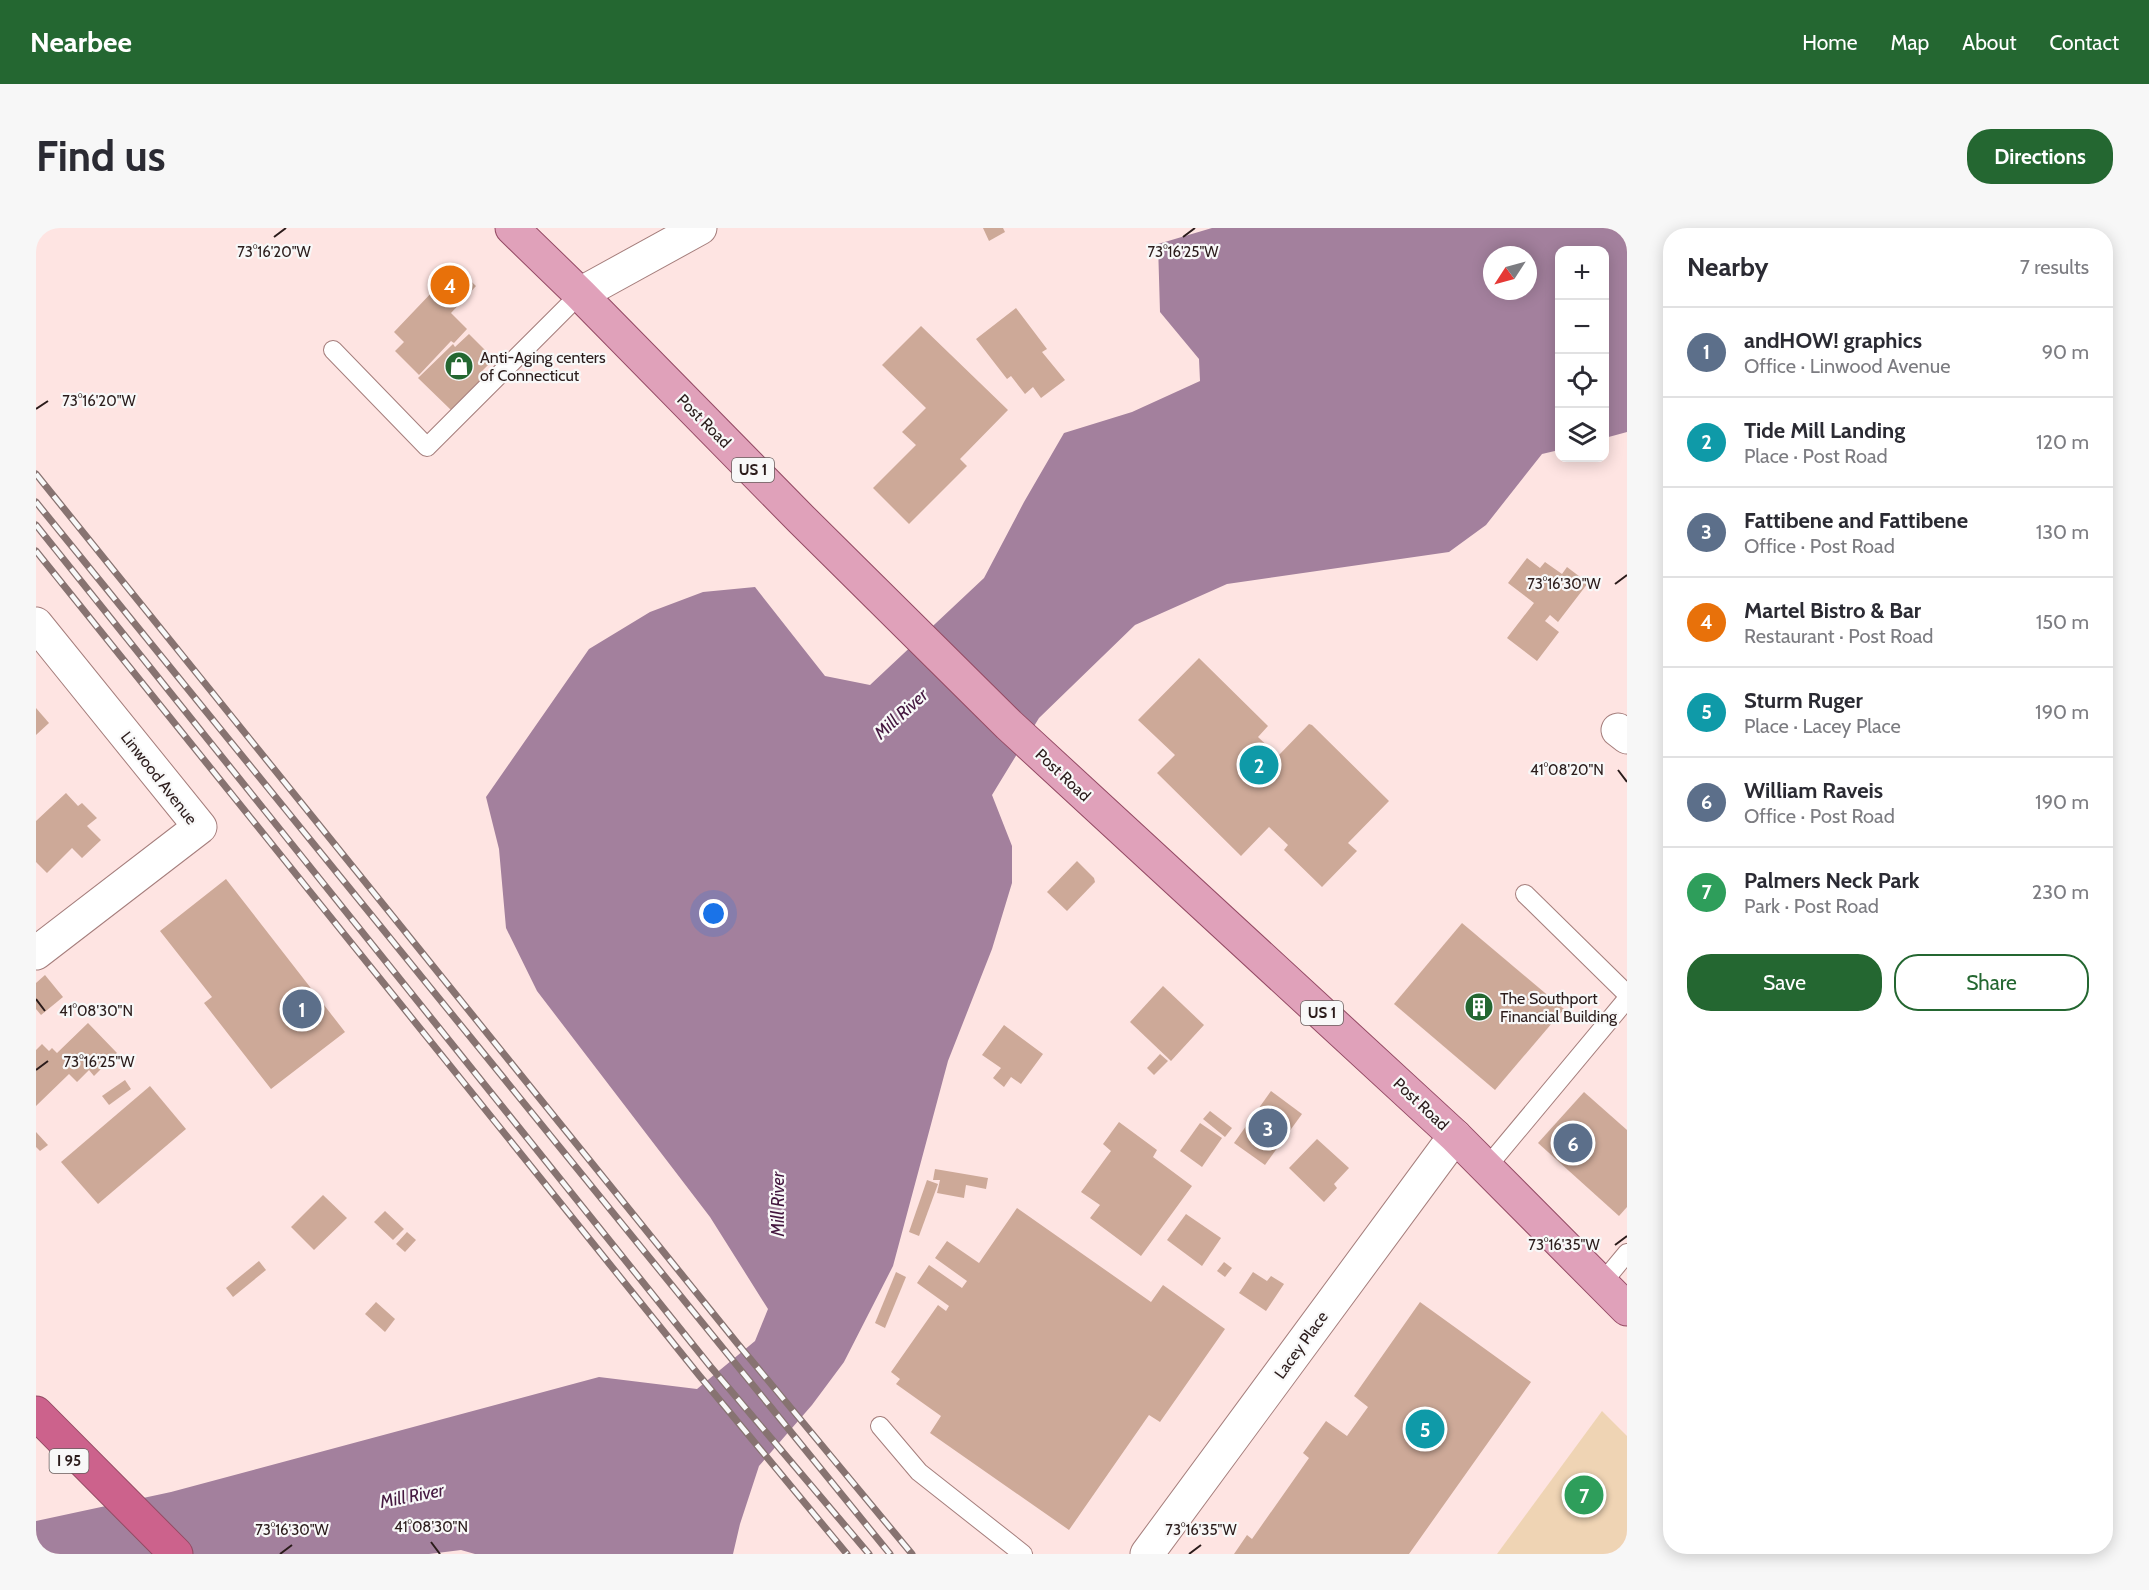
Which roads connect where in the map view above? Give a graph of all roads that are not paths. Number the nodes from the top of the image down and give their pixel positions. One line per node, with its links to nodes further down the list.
1 (512, 228): 3 (main road, Post Road / US 1)
2 (700, 228): 3 (street)
3 (580, 294): 4 (lane); 9 (main road, Post Road / US 1)
4 (333, 350)
5 (36, 624): 7 (street, Linwood Avenue)
6 (1525, 894): 8 (lane)
7 (36, 954)
8 (1627, 997): 10 (lane)
9 (1455, 1136): 10 (main road, Post Road / US 1); 21 (street, Lacey Place)
10 (1487, 1167): 12 (main road, Post Road / US 1)
11 (1627, 1253): 12 (lane)
12 (1602, 1283): 13 (main road, Post Road / US 1)
13 (1627, 1309)
14 (36, 1413): 17 (highway)
15 (36, 1422): 17 (highway, I 95)
16 (880, 1426): 20 (lane)
17 (112, 1499): 18 (highway, I 95); 19 (highway)
18 (146, 1554)
19 (176, 1554)
20 (1023, 1554)
21 (1147, 1554)

